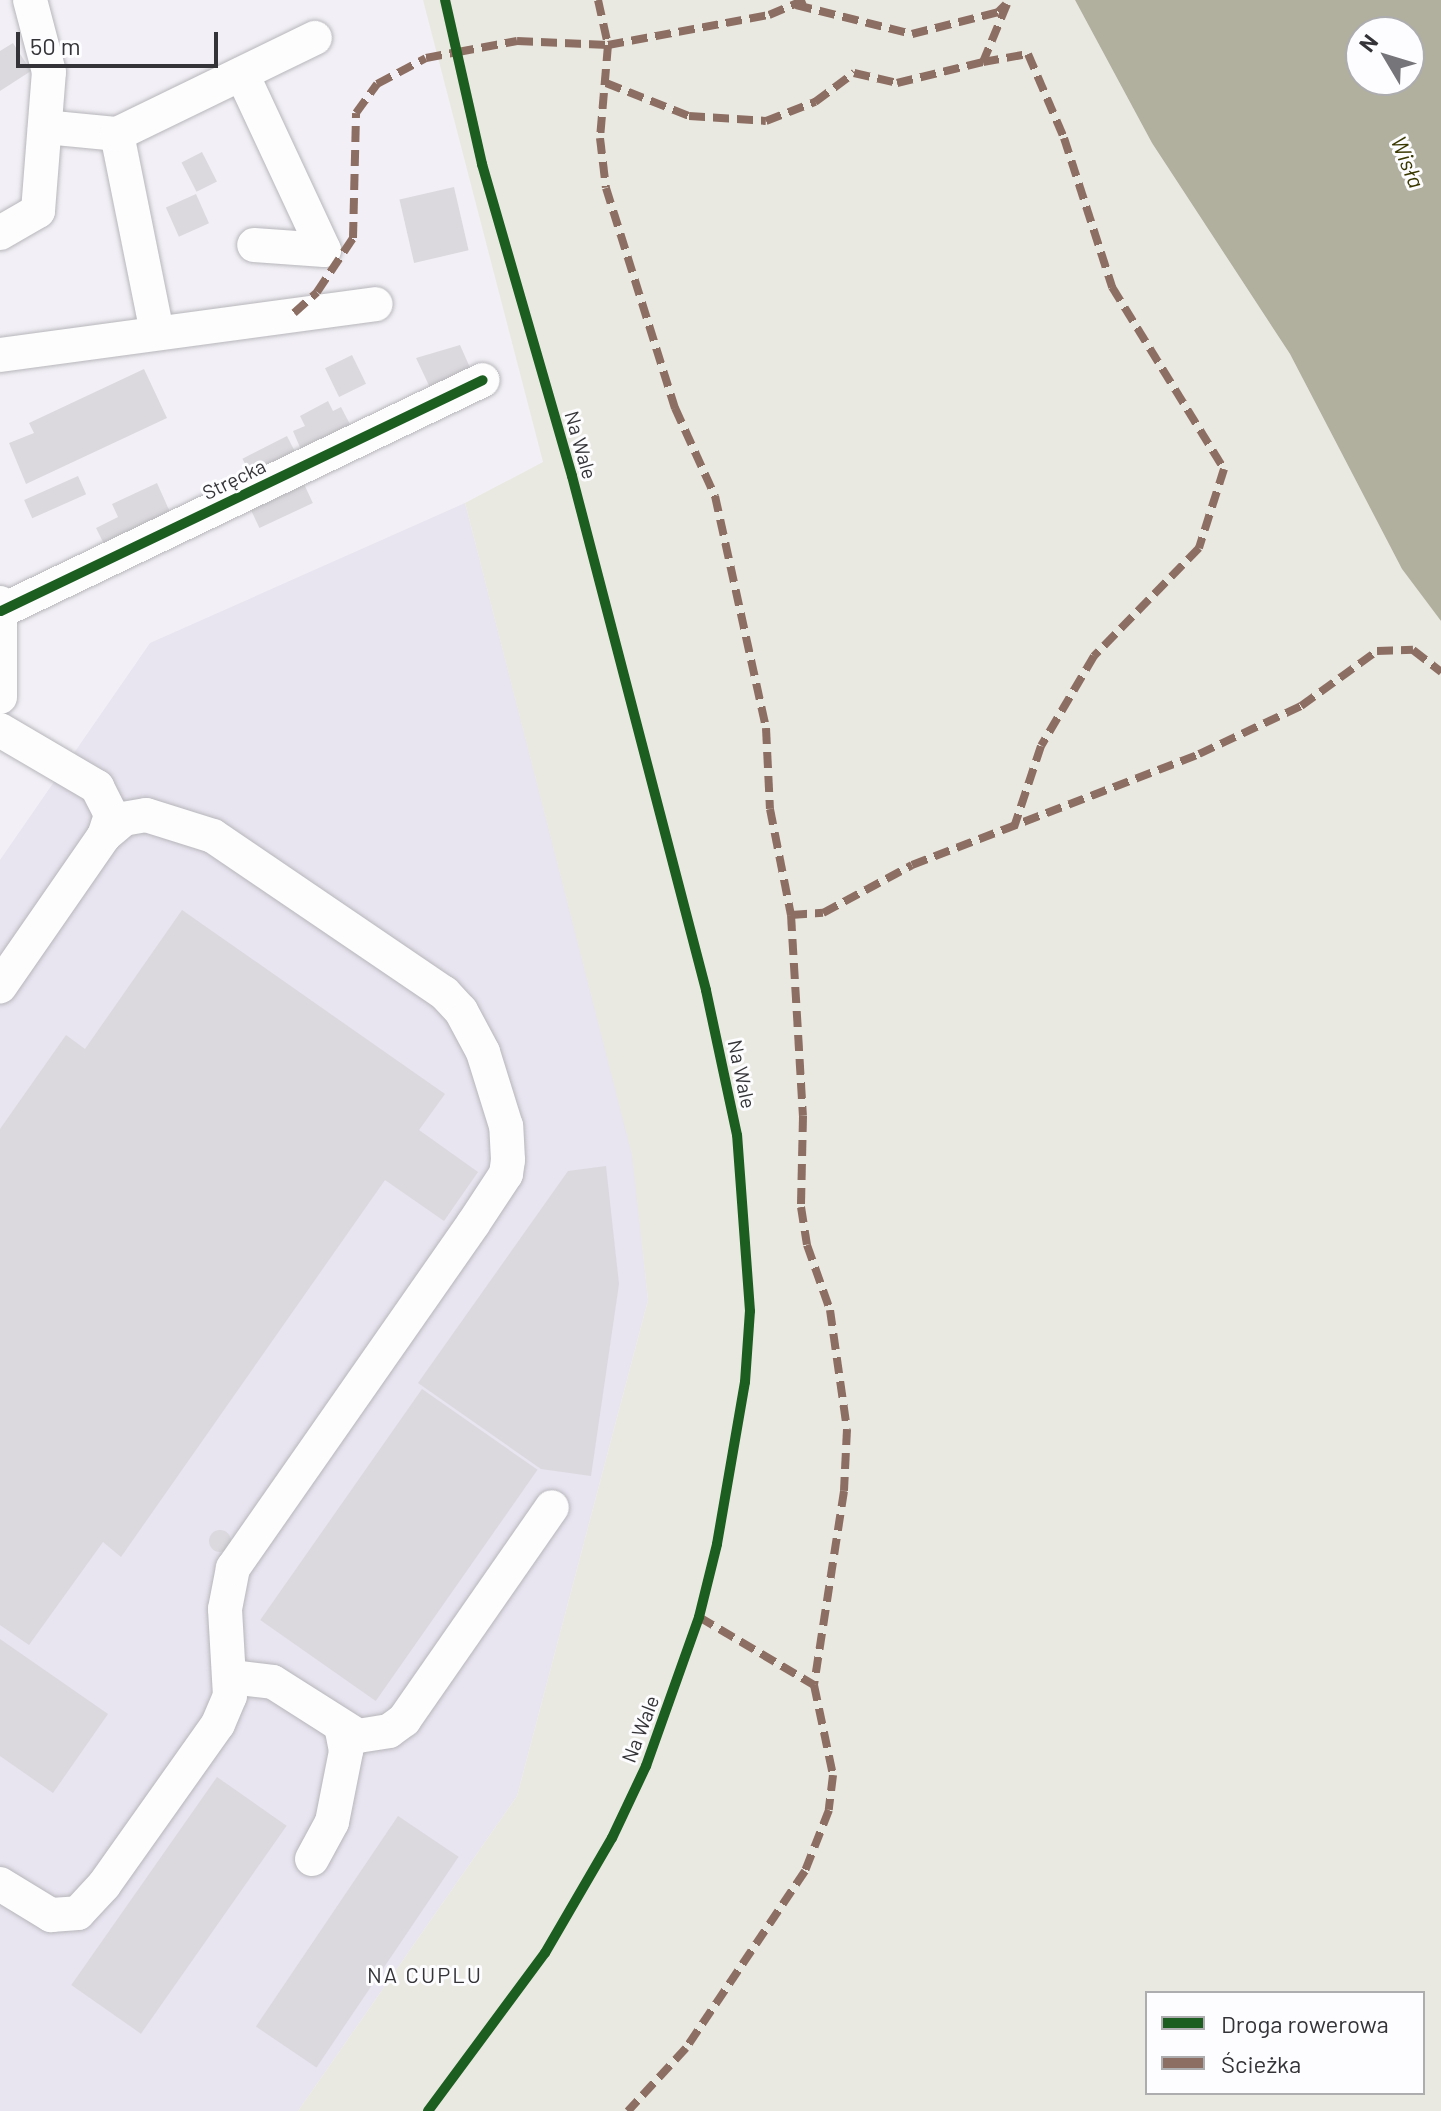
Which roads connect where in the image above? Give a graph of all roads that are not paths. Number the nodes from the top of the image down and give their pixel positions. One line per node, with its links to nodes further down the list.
1 (42, 3): 4 (street)
2 (315, 38): 3 (street)
3 (242, 74): 5 (street); 7 (street)
4 (45, 127): 5 (street); 6 (street)
5 (117, 134): 9 (street)
6 (0, 233)
7 (254, 245)
8 (376, 304): 9 (street)
9 (157, 332): 10 (street)
10 (0, 355)
11 (483, 380): 12 (street, Stręcka)
12 (1, 607): 13 (street)
13 (0, 697)
14 (0, 730): 15 (street)
15 (97, 787): 16 (street); 17 (street)
16 (162, 818): 17 (street); 20 (street)
17 (104, 836): 18 (street)
18 (0, 986)
19 (552, 1507): 21 (street)
20 (231, 1677): 21 (street); 23 (street)
21 (342, 1730): 22 (street)
22 (312, 1859)
23 (0, 1884)

